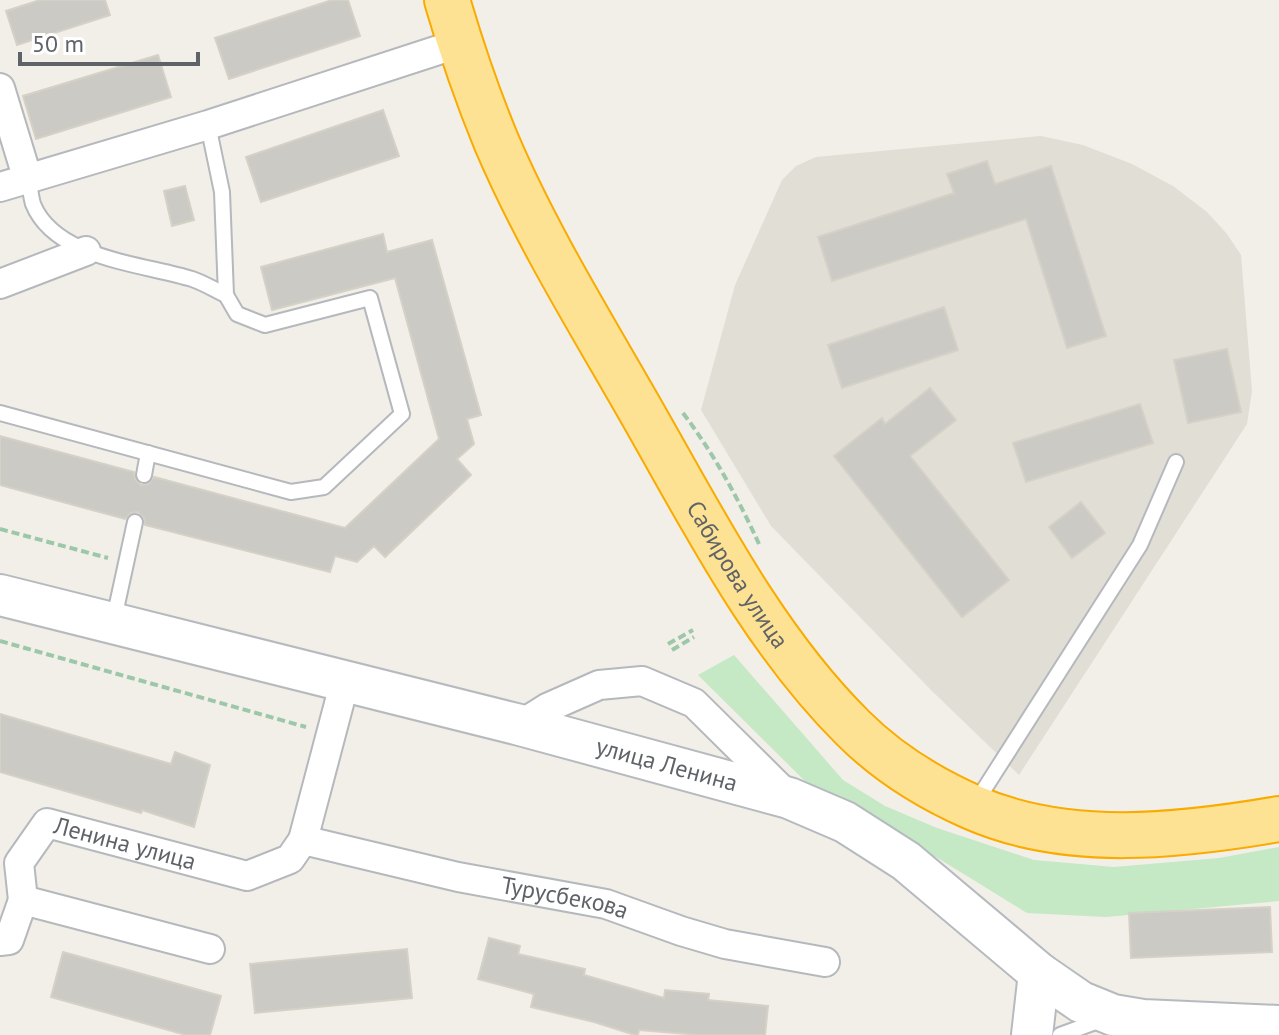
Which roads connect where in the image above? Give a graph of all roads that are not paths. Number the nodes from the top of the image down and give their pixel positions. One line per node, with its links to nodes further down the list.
1 (447, 0): 2 (highway, Сабирова улица)
2 (460, 43): 4 (street); 20 (highway, Сабирова улица)
3 (0, 88): 5 (street)
4 (208, 125): 5 (street); 9 (lane)
5 (28, 180): 6 (street); 7 (lane)
6 (0, 187)
7 (86, 251): 8 (street); 9 (lane)
8 (0, 284)
9 (226, 295): 11 (lane)
10 (0, 413): 11 (lane)
11 (148, 453): 13 (lane)
12 (1176, 462): 20 (lane)
13 (144, 475)
14 (135, 522): 16 (lane)
15 (0, 595): 16 (main road, улица Ленина)
16 (113, 623): 17 (main road, улица Ленина)
17 (345, 681): 18 (main road, улица Ленина); 22 (street)
18 (520, 725): 19 (main road, улица Ленина); 19 (street)
19 (789, 798): 27 (main road, улица Ленина)
20 (973, 807): 21 (highway, Сабирова улица)
21 (1279, 819)
22 (303, 840): 23 (street, Ленина улица); 26 (street, Турусбекова)
23 (23, 900): 24 (street); 25 (street)
24 (0, 941)
25 (210, 949)
26 (825, 962)
27 (1039, 973): 28 (main road, улица Ленина); 30 (main road)
28 (1113, 1015): 29 (main road, улица Ленина); 31 (lane)
29 (1279, 1026)
30 (1032, 1035)
31 (1060, 1035)

